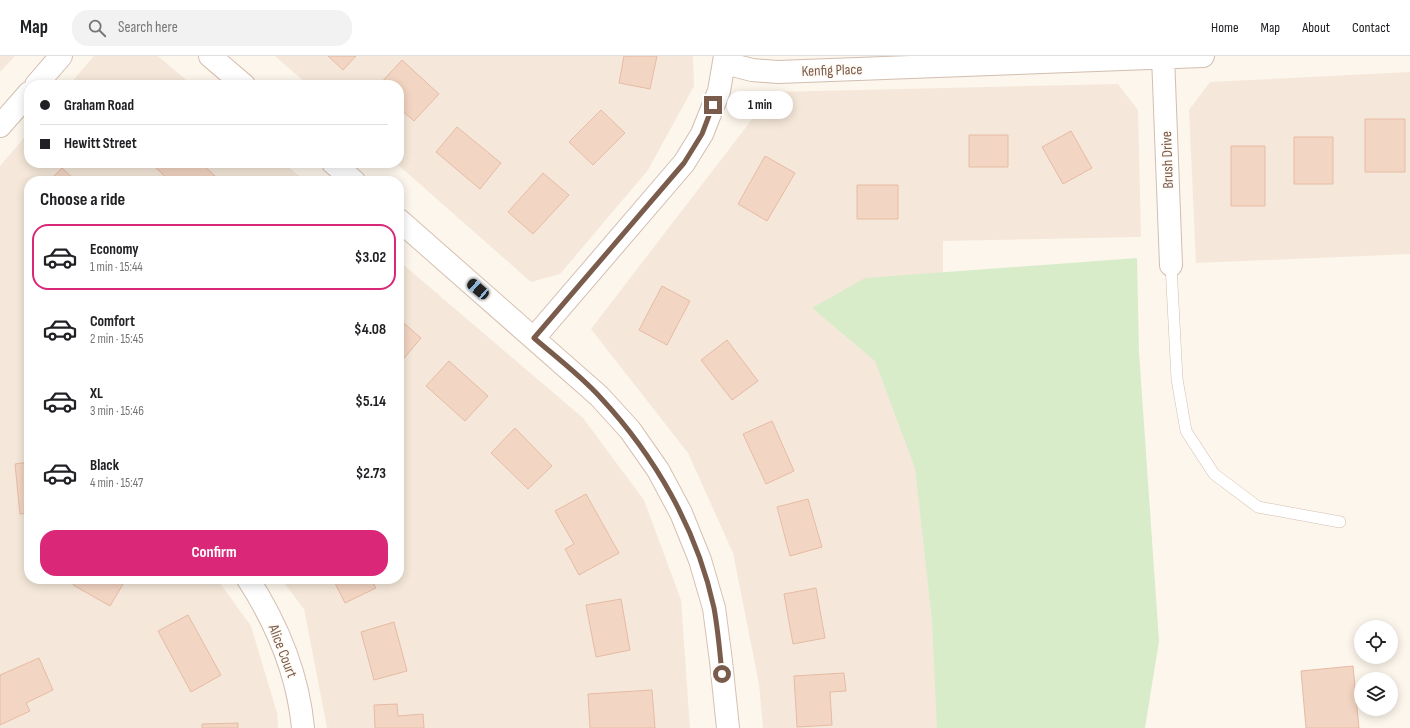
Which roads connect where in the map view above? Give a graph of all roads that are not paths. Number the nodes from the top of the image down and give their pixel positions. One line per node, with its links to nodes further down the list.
1 (61, 56): 6 (street)
2 (210, 56): 7 (street)
3 (1203, 56): 4 (street, Kenfig Place)
4 (1163, 57): 5 (street, Kenfig Place); 13 (street, Brush Drive)
5 (725, 60): 14 (street)
6 (40, 80)
7 (238, 80)
8 (24, 99): 9 (street)
9 (0, 126)
10 (339, 168): 11 (street)
11 (348, 176)
12 (404, 224): 14 (street)
13 (1171, 265): 15 (lane)
14 (534, 338): 18 (street)
15 (1340, 522)
16 (251, 584): 17 (street, Alice Court)
17 (303, 728)
18 (728, 728)

